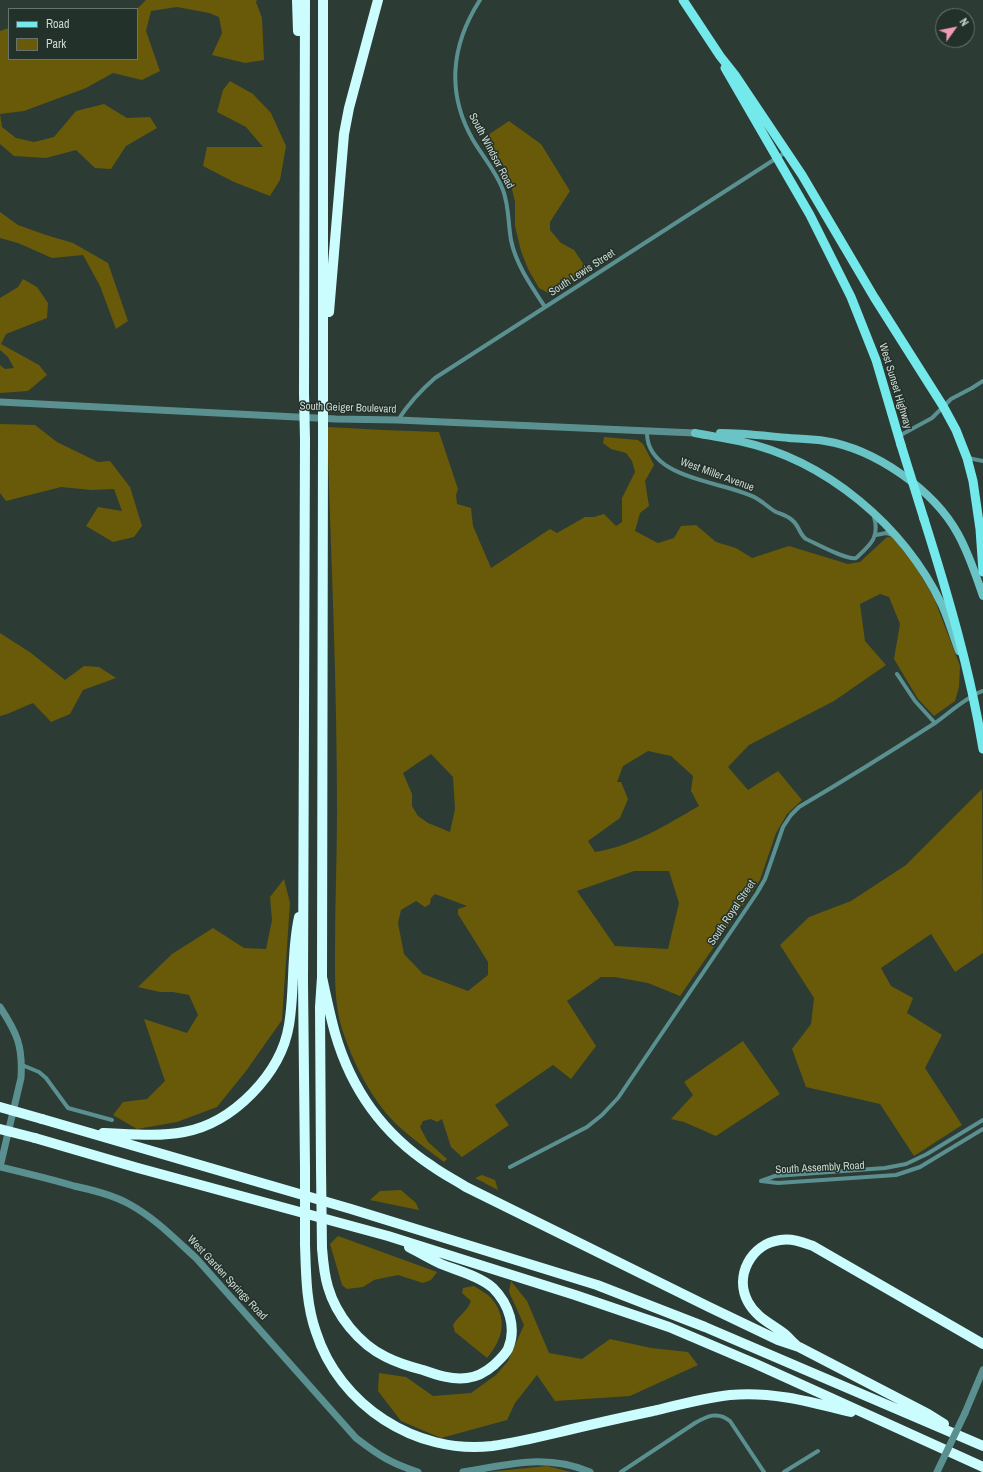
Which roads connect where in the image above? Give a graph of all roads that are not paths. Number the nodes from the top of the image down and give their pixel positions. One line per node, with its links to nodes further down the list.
1 (297, 0): 8 (highway)
2 (305, 0): 8 (highway)
3 (323, 0): 12 (highway)
4 (378, 0): 12 (highway)
5 (480, 0): 11 (street, South Windsor Road)
6 (683, 0): 7 (main road, West Sunset Highway)
7 (720, 56): 9 (main road, West Sunset Highway); 10 (main road, West Sunset Highway)
8 (304, 149): 33 (highway, bridge)
9 (786, 152): 10 (street, South Lewis Street); 15 (main road, West Sunset Highway)
10 (777, 158): 11 (street, South Lewis Street); 19 (main road, West Sunset Highway)
11 (545, 308): 16 (street, South Lewis Street)
12 (323, 354): 34 (highway, bridge)
13 (983, 381): 15 (street)
14 (0, 402): 16 (street, South Geiger Boulevard)
15 (943, 406): 19 (street); 20 (main road, West Sunset Highway)
16 (398, 420): 17 (street, South Geiger Boulevard)
17 (647, 431): 18 (street, South Geiger Boulevard); 23 (street, West Miller Avenue)
18 (695, 433): 22 (main road); 26 (main road)
19 (899, 440): 28 (main road, West Sunset Highway, bridge)
20 (967, 458): 21 (street); 25 (main road, West Sunset Highway)
21 (983, 461)
22 (874, 514): 23 (street); 24 (main road)
23 (876, 535): 24 (street)
24 (896, 536): 28 (main road)
25 (983, 572)
26 (983, 596)
27 (897, 674): 31 (street)
28 (970, 683): 30 (main road, West Sunset Highway)
29 (983, 691): 30 (street, South Royal Street)
30 (973, 695): 31 (street, South Royal Street); 32 (main road, West Sunset Highway)
31 (935, 723): 44 (street, South Royal Street)
32 (983, 749)
33 (303, 900): 42 (highway); 49 (highway, bridge)
34 (322, 977): 45 (highway, bridge); 47 (highway)
35 (0, 1007): 36 (street)
36 (22, 1065): 38 (street); 43 (street)
37 (0, 1107): 42 (highway, bridge)
38 (112, 1120)
39 (983, 1120): 41 (street, South Assembly Road)
40 (0, 1129): 45 (highway, bridge)
41 (983, 1129)
42 (90, 1133): 50 (highway)
43 (0, 1167): 54 (street, West Garden Springs Road)
44 (510, 1168)
45 (388, 1236): 49 (highway)
46 (983, 1344): 47 (highway)
47 (798, 1348): 50 (highway)
48 (983, 1370): 61 (street, bridge)
49 (876, 1418): 53 (highway)
50 (966, 1439): 51 (highway)
51 (983, 1446)
52 (818, 1451): 60 (street)
53 (983, 1467)
54 (398, 1469): 55 (street, West Garden Springs Road)
55 (418, 1472)
56 (463, 1472): 57 (street)
57 (590, 1472)
58 (621, 1472): 59 (street)
59 (764, 1472)
60 (784, 1472)
61 (937, 1472)

